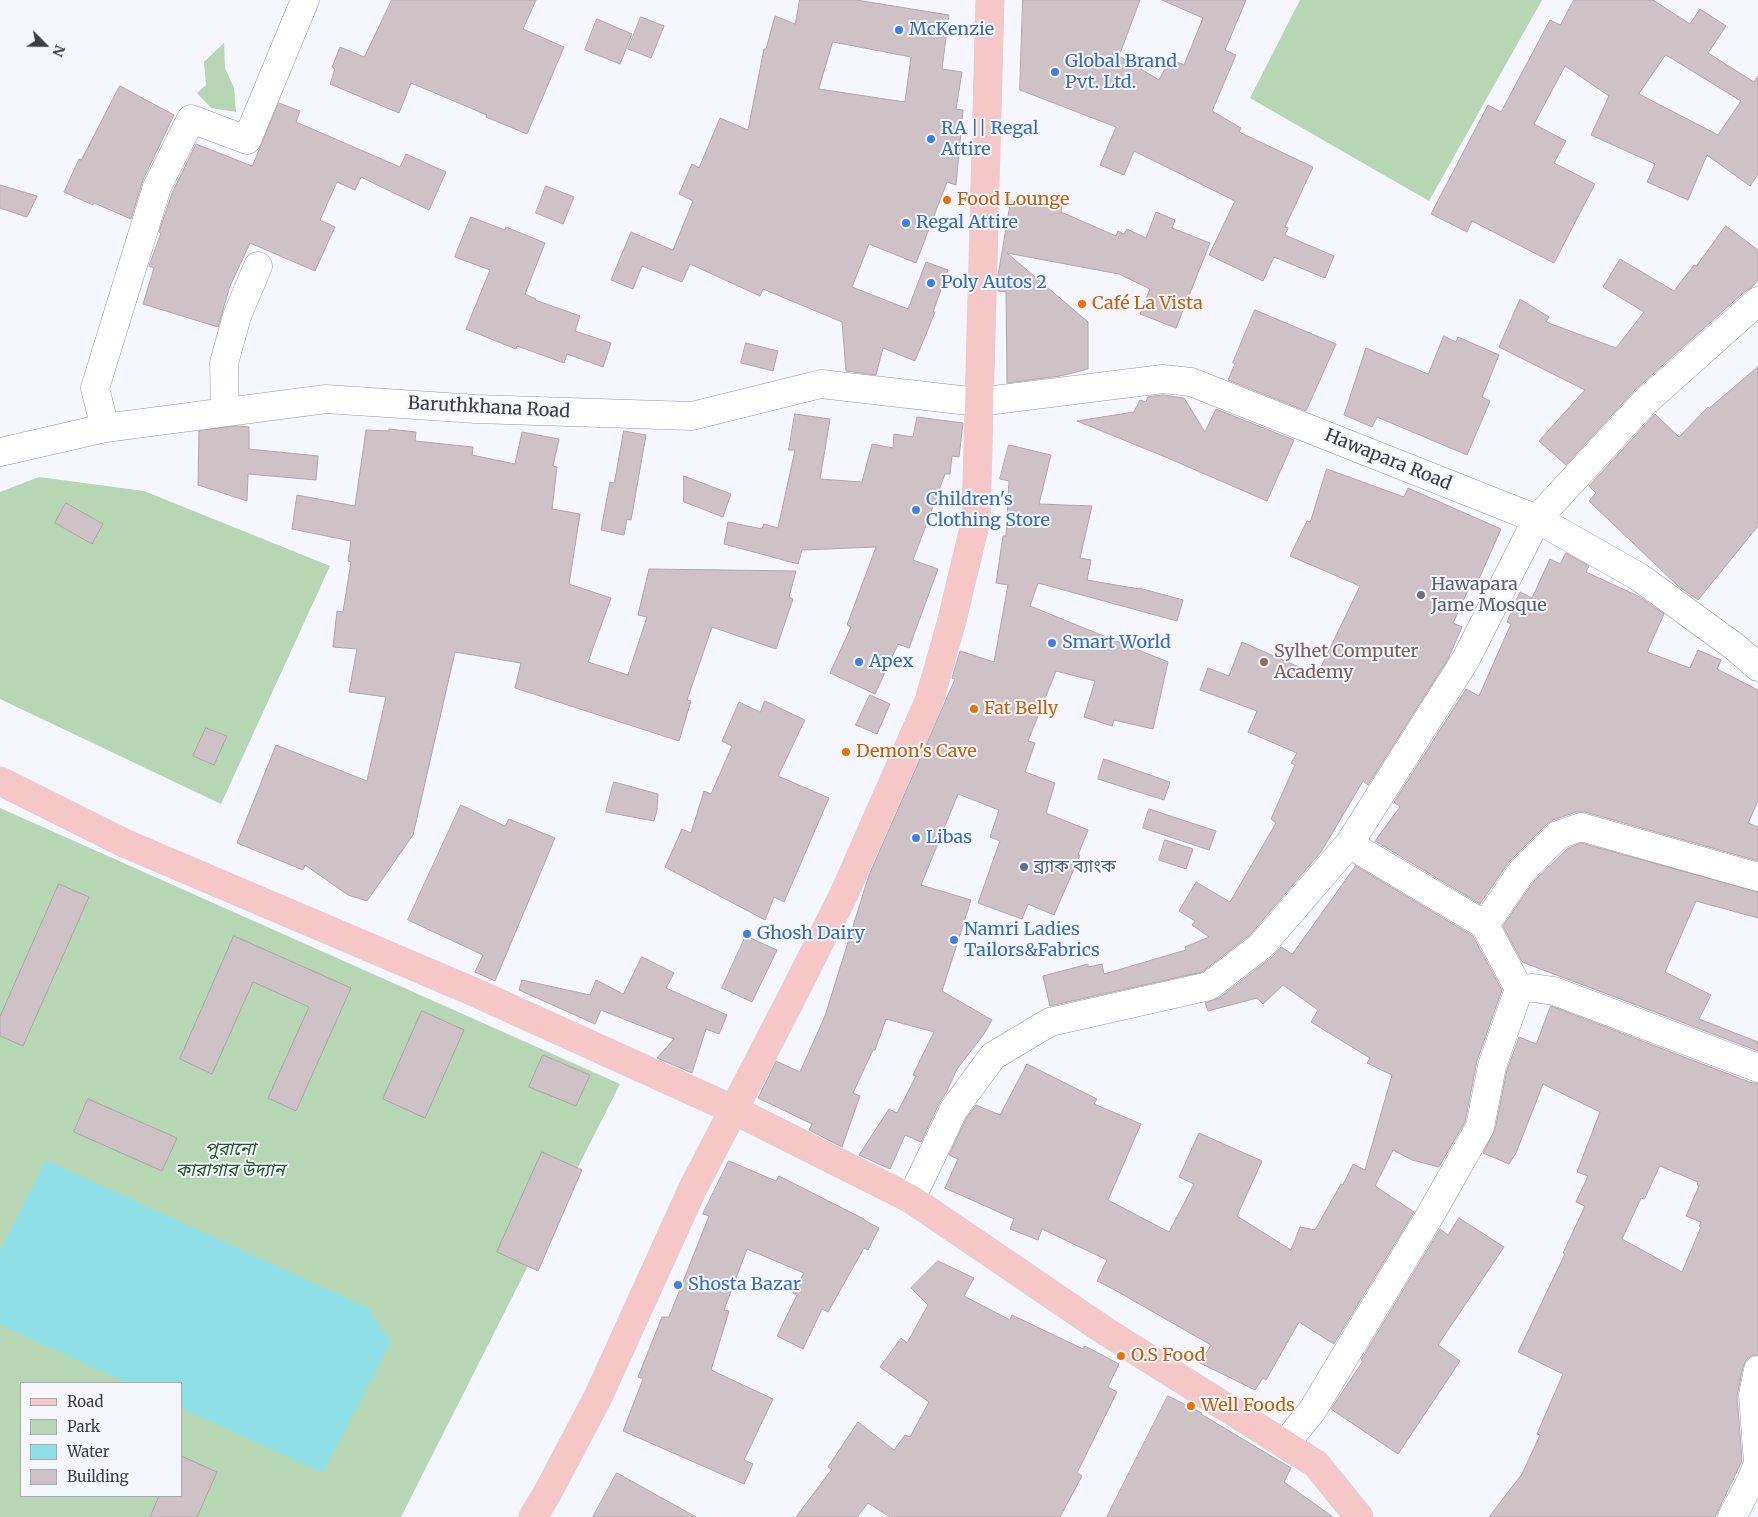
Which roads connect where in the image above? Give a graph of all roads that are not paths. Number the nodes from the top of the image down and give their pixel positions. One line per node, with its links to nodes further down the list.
1 (305, 0): 7 (street)
2 (990, 0): 5 (main road)
3 (258, 266): 6 (street)
4 (1758, 301): 9 (street)
5 (978, 402): 6 (street, Baruthkhana Road); 9 (street, Hawapara Road); 17 (main road)
6 (225, 412): 7 (street, Baruthkhana Road)
7 (106, 428): 8 (street, Baruthkhana Road)
8 (0, 452)
9 (1537, 519): 10 (street, Hawapara Road); 12 (street)
10 (1758, 667)
11 (0, 781): 17 (main road)
12 (1349, 844): 14 (street); 18 (street)
13 (1758, 876): 14 (street)
14 (1484, 925): 15 (street)
15 (1519, 989): 16 (street); 20 (street)
16 (1758, 1068)
17 (732, 1109): 18 (main road); 22 (main road)
18 (910, 1199): 20 (main road)
19 (1758, 1370): 23 (street)
20 (1285, 1444): 21 (main road)
21 (1353, 1515)
22 (533, 1517)
23 (1732, 1517)

